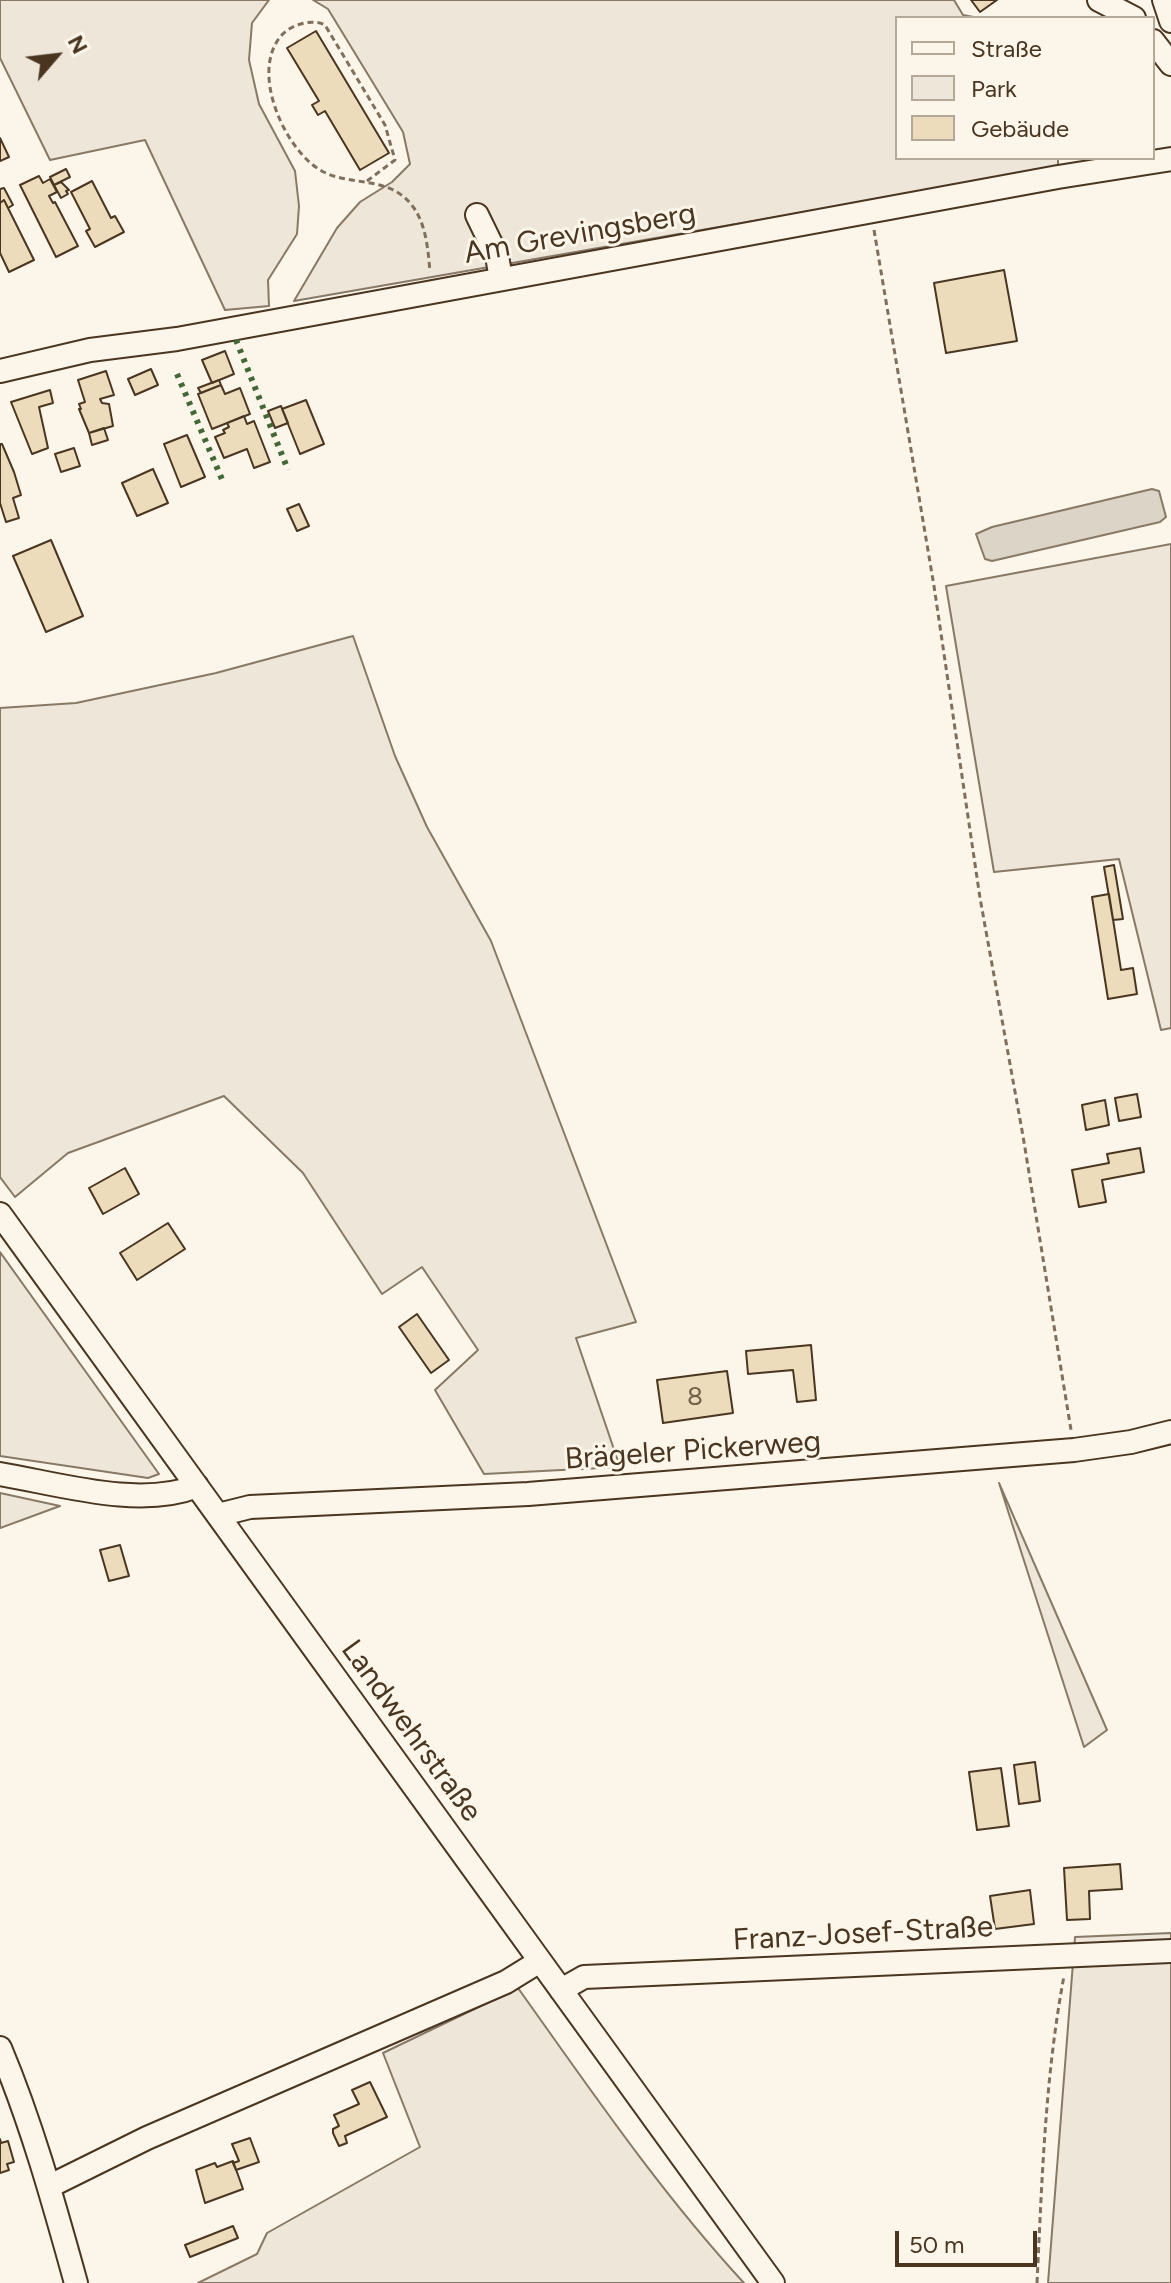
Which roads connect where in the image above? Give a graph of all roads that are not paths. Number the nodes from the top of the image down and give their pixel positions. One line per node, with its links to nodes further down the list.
1 (1099, 0): 3 (street)
2 (1164, 0): 4 (street)
3 (1130, 16)
4 (1171, 21)
5 (1155, 44): 6 (street)
6 (1171, 64)
7 (1171, 159): 9 (street, Am Grevingsberg)
8 (477, 215): 9 (street)
9 (501, 279): 10 (street, Am Grevingsberg)
10 (0, 371)
11 (0, 1214): 14 (street, Landwehrstraße)
12 (1171, 1432): 15 (street, Brägeler Pickerweg)
13 (0, 1474): 14 (street)
14 (197, 1486): 15 (street, Landwehrstraße)
15 (218, 1515): 17 (street, Landwehrstraße)
16 (1171, 1951): 18 (street, Franz-Josef-Straße)
17 (540, 1961): 18 (street, Landwehrstraße); 20 (street)
18 (561, 1990): 22 (street, Landwehrstraße)
19 (0, 2048): 20 (street)
20 (50, 2186): 21 (street)
21 (76, 2283)
22 (773, 2283)

